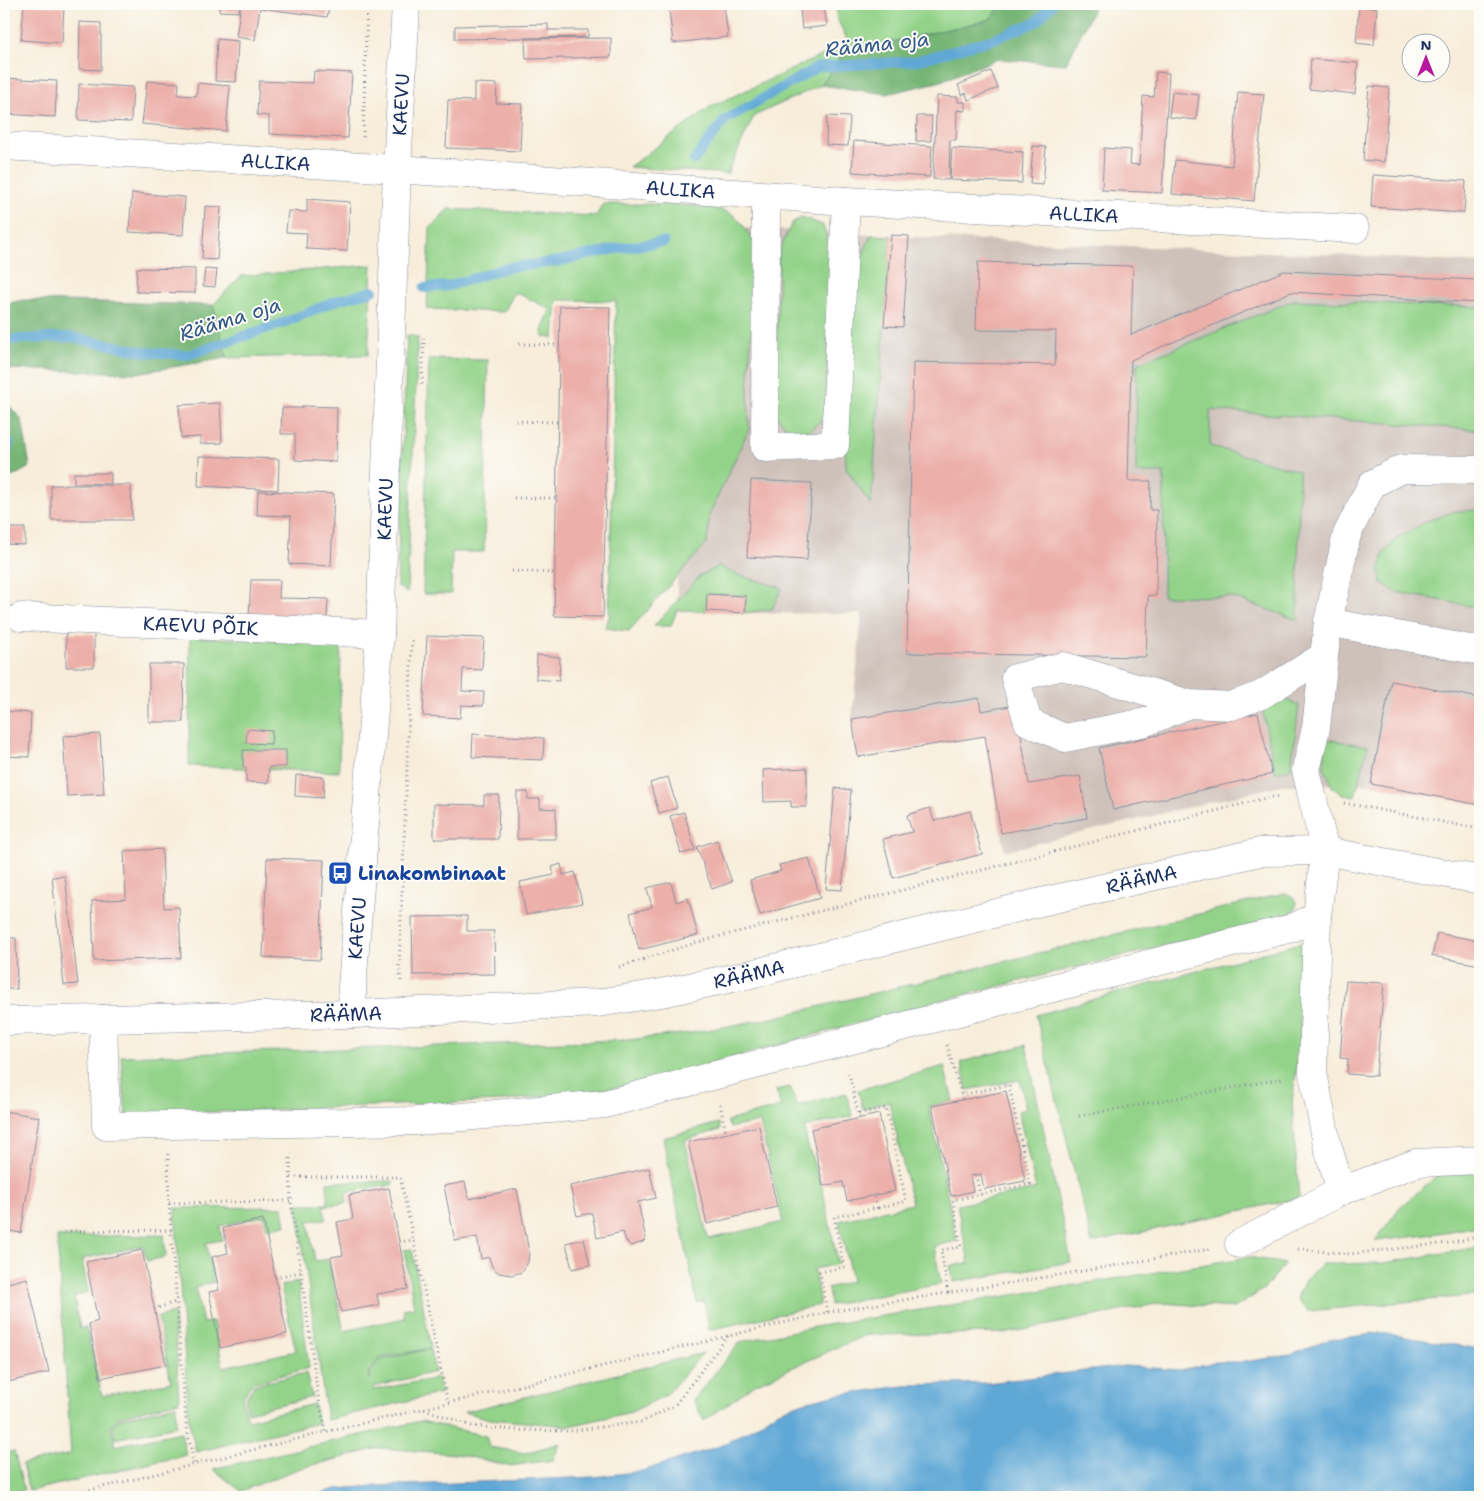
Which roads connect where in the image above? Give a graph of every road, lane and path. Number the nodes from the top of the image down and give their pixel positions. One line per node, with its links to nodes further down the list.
1 (367, 4): 4 (path)
2 (406, 4): 5 (street, KAEVU)
3 (4, 146): 4 (street, ALLIKA)
4 (362, 167): 5 (street, ALLIKA)
5 (397, 170): 6 (street, ALLIKA); 22 (street, KAEVU)
6 (766, 196): 7 (street, ALLIKA); 7 (street)
7 (846, 201): 8 (street, ALLIKA)
8 (1356, 230)
9 (421, 332): 12 (path)
10 (519, 344): 11 (path)
11 (560, 345)
12 (422, 388)
13 (516, 421): 14 (path)
14 (558, 422)
15 (1480, 470): 21 (street)
16 (514, 498): 17 (path)
17 (556, 498)
18 (512, 571): 19 (path)
19 (555, 573)
20 (21, 617): 22 (street, KAEVU PÕIK)
21 (1328, 622): 24 (street); 25 (street)
22 (380, 634): 34 (street, KAEVU)
23 (412, 638): 33 (path)
24 (1480, 651)
25 (1324, 656): 26 (street); 27 (street)
26 (1189, 704): 26 (street)
27 (1312, 798): 28 (path); 29 (street); 32 (path)
28 (1480, 829)
29 (1324, 851): 30 (street, RÄÄMA); 31 (street); 34 (street, RÄÄMA)
30 (1480, 880)
31 (1317, 916): 35 (street); 39 (street)
32 (611, 969)
33 (401, 986)
34 (352, 1014): 36 (street, RÄÄMA)
35 (939, 1017): 38 (street); 49 (path)
36 (103, 1019): 37 (street, RÄÄMA); 44 (street)
37 (4, 1021)
38 (842, 1043): 40 (path); 43 (street)
39 (1313, 1072): 41 (path); 48 (street)
40 (859, 1113): 42 (path); 53 (path)
41 (1079, 1116)
42 (859, 1118)
43 (289, 1124): 44 (street); 47 (path)
44 (168, 1125): 52 (path)
45 (1480, 1160): 48 (street)
46 (976, 1175): 49 (path)
47 (291, 1177): 51 (path); 57 (path)
48 (1341, 1191): 59 (street)
49 (980, 1195): 63 (path)
50 (874, 1196): 53 (path)
51 (291, 1201): 52 (path); 61 (path)
52 (169, 1203): 54 (path)
53 (877, 1208): 66 (path)
54 (171, 1230): 55 (path); 64 (path)
55 (65, 1231)
56 (1480, 1236): 60 (path)
57 (414, 1240): 58 (path); 68 (path)
58 (399, 1242)
59 (1239, 1244): 63 (path)
60 (1294, 1249)
61 (301, 1272): 62 (path); 70 (path)
62 (275, 1277)
63 (948, 1293): 66 (path)
64 (176, 1302): 65 (path); 71 (path)
65 (154, 1309)
66 (827, 1312): 67 (path)
67 (728, 1336): 68 (path); 69 (path)
68 (448, 1403): 69 (path)
69 (423, 1408): 70 (path)
70 (326, 1432): 71 (path)
71 (194, 1464): 72 (path)
72 (50, 1497)

